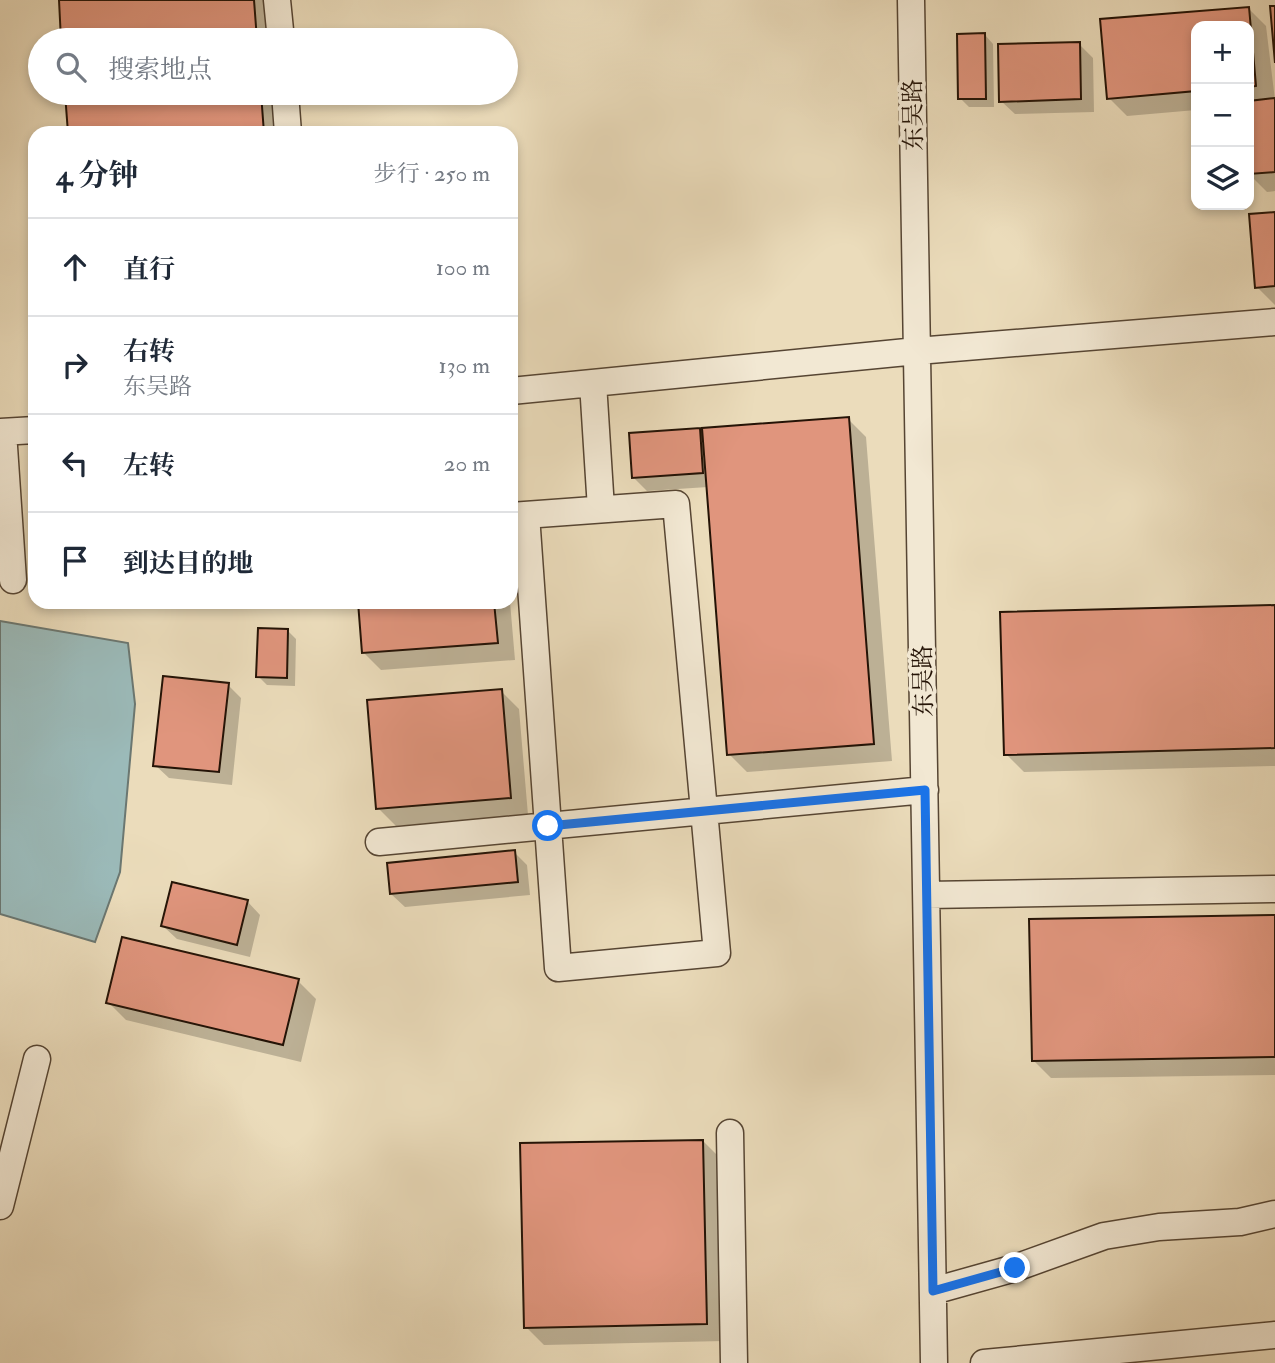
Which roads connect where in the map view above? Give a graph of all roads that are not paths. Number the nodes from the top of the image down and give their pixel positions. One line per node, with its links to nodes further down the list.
1 (277, 0): 3 (street)
2 (911, 0): 7 (street, 东吴路)
3 (280, 28)
4 (286, 105): 5 (street)
5 (287, 126)
6 (1275, 322): 7 (street)
7 (917, 351): 8 (street); 15 (street, 东吴路)
8 (593, 383): 9 (street); 12 (street)
9 (518, 390)
10 (28, 430): 11 (street)
11 (1, 432): 14 (street)
12 (601, 509): 13 (street); 16 (street)
13 (518, 515): 17 (street)
14 (12, 580)
15 (925, 790): 16 (street); 20 (street, 东吴路)
16 (704, 811): 17 (street); 17 (street)
17 (548, 826): 18 (street)
18 (380, 842)
19 (1275, 890): 20 (street)
20 (927, 895): 25 (street, 东吴路)
21 (37, 1059): 23 (street)
22 (730, 1133): 27 (street)
23 (0, 1206)
24 (1275, 1214): 25 (street)
25 (933, 1291): 28 (street, 东吴路)
26 (1275, 1335): 29 (street)
27 (734, 1363)
28 (934, 1363)
29 (984, 1363)

